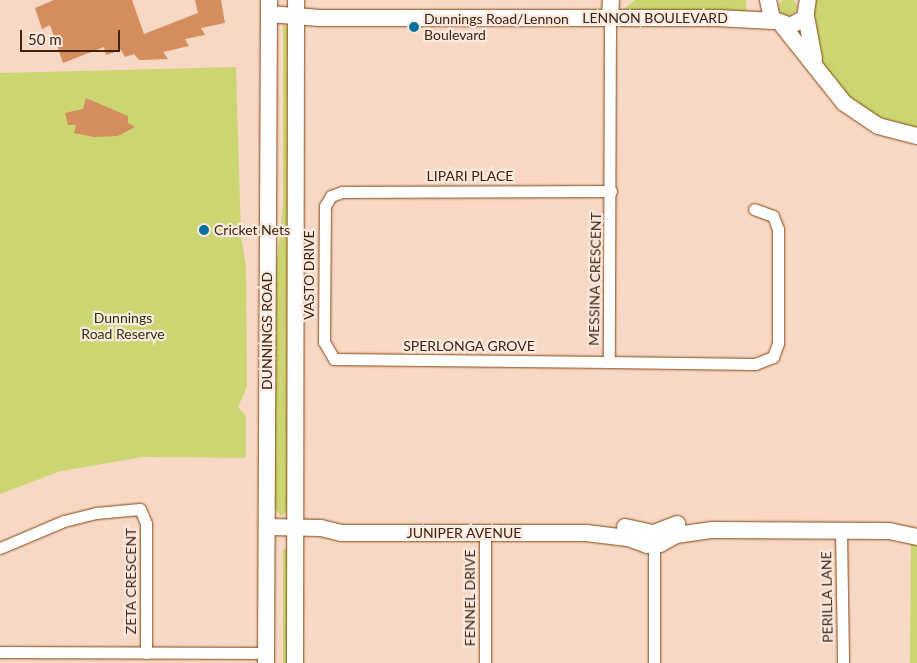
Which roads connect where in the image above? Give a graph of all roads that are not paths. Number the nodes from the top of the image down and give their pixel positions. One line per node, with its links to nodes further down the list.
1 (611, 0): 6 (street)
2 (768, 0): 7 (street)
3 (269, 7): 4 (street, LENNON BOULEVARD); 18 (street, DUNNINGS ROAD)
4 (296, 8): 6 (street, LENNON BOULEVARD); 20 (street, DUNNINGS ROAD)
5 (807, 8): 7 (street, LENNON BOULEVARD); 8 (street)
6 (610, 18): 7 (street, LENNON BOULEVARD); 10 (street, MESSINA CRESCENT)
7 (778, 23): 8 (street)
8 (821, 78): 9 (street)
9 (917, 136)
10 (611, 191): 11 (street, LIPARI PLACE); 14 (street, MESSINA CRESCENT)
11 (331, 196): 13 (street, VASTO DRIVE)
12 (754, 209): 14 (street, MESSINA CRESCENT)
13 (329, 356): 14 (street, SPERLONGA GROVE)
14 (609, 362)
15 (917, 524): 17 (street)
16 (841, 530): 17 (street); 22 (street); 30 (street, PERILLA LANE)
17 (889, 531): 21 (street)
18 (267, 533): 20 (street, JUNIPER AVENUE); 26 (street, DUNNINGS ROAD)
19 (485, 533): 20 (street, JUNIPER AVENUE); 22 (street, JUNIPER AVENUE); 28 (street, FENNEL DRIVE)
20 (295, 534): 27 (street, DUNNINGS ROAD)
21 (917, 537)
22 (654, 539): 29 (street)
23 (0, 548): 25 (street, ZETA CRESCENT)
24 (0, 652): 25 (street)
25 (146, 653): 26 (street)
26 (266, 658)
27 (295, 663)
28 (485, 663)
29 (654, 663)
30 (843, 663)

